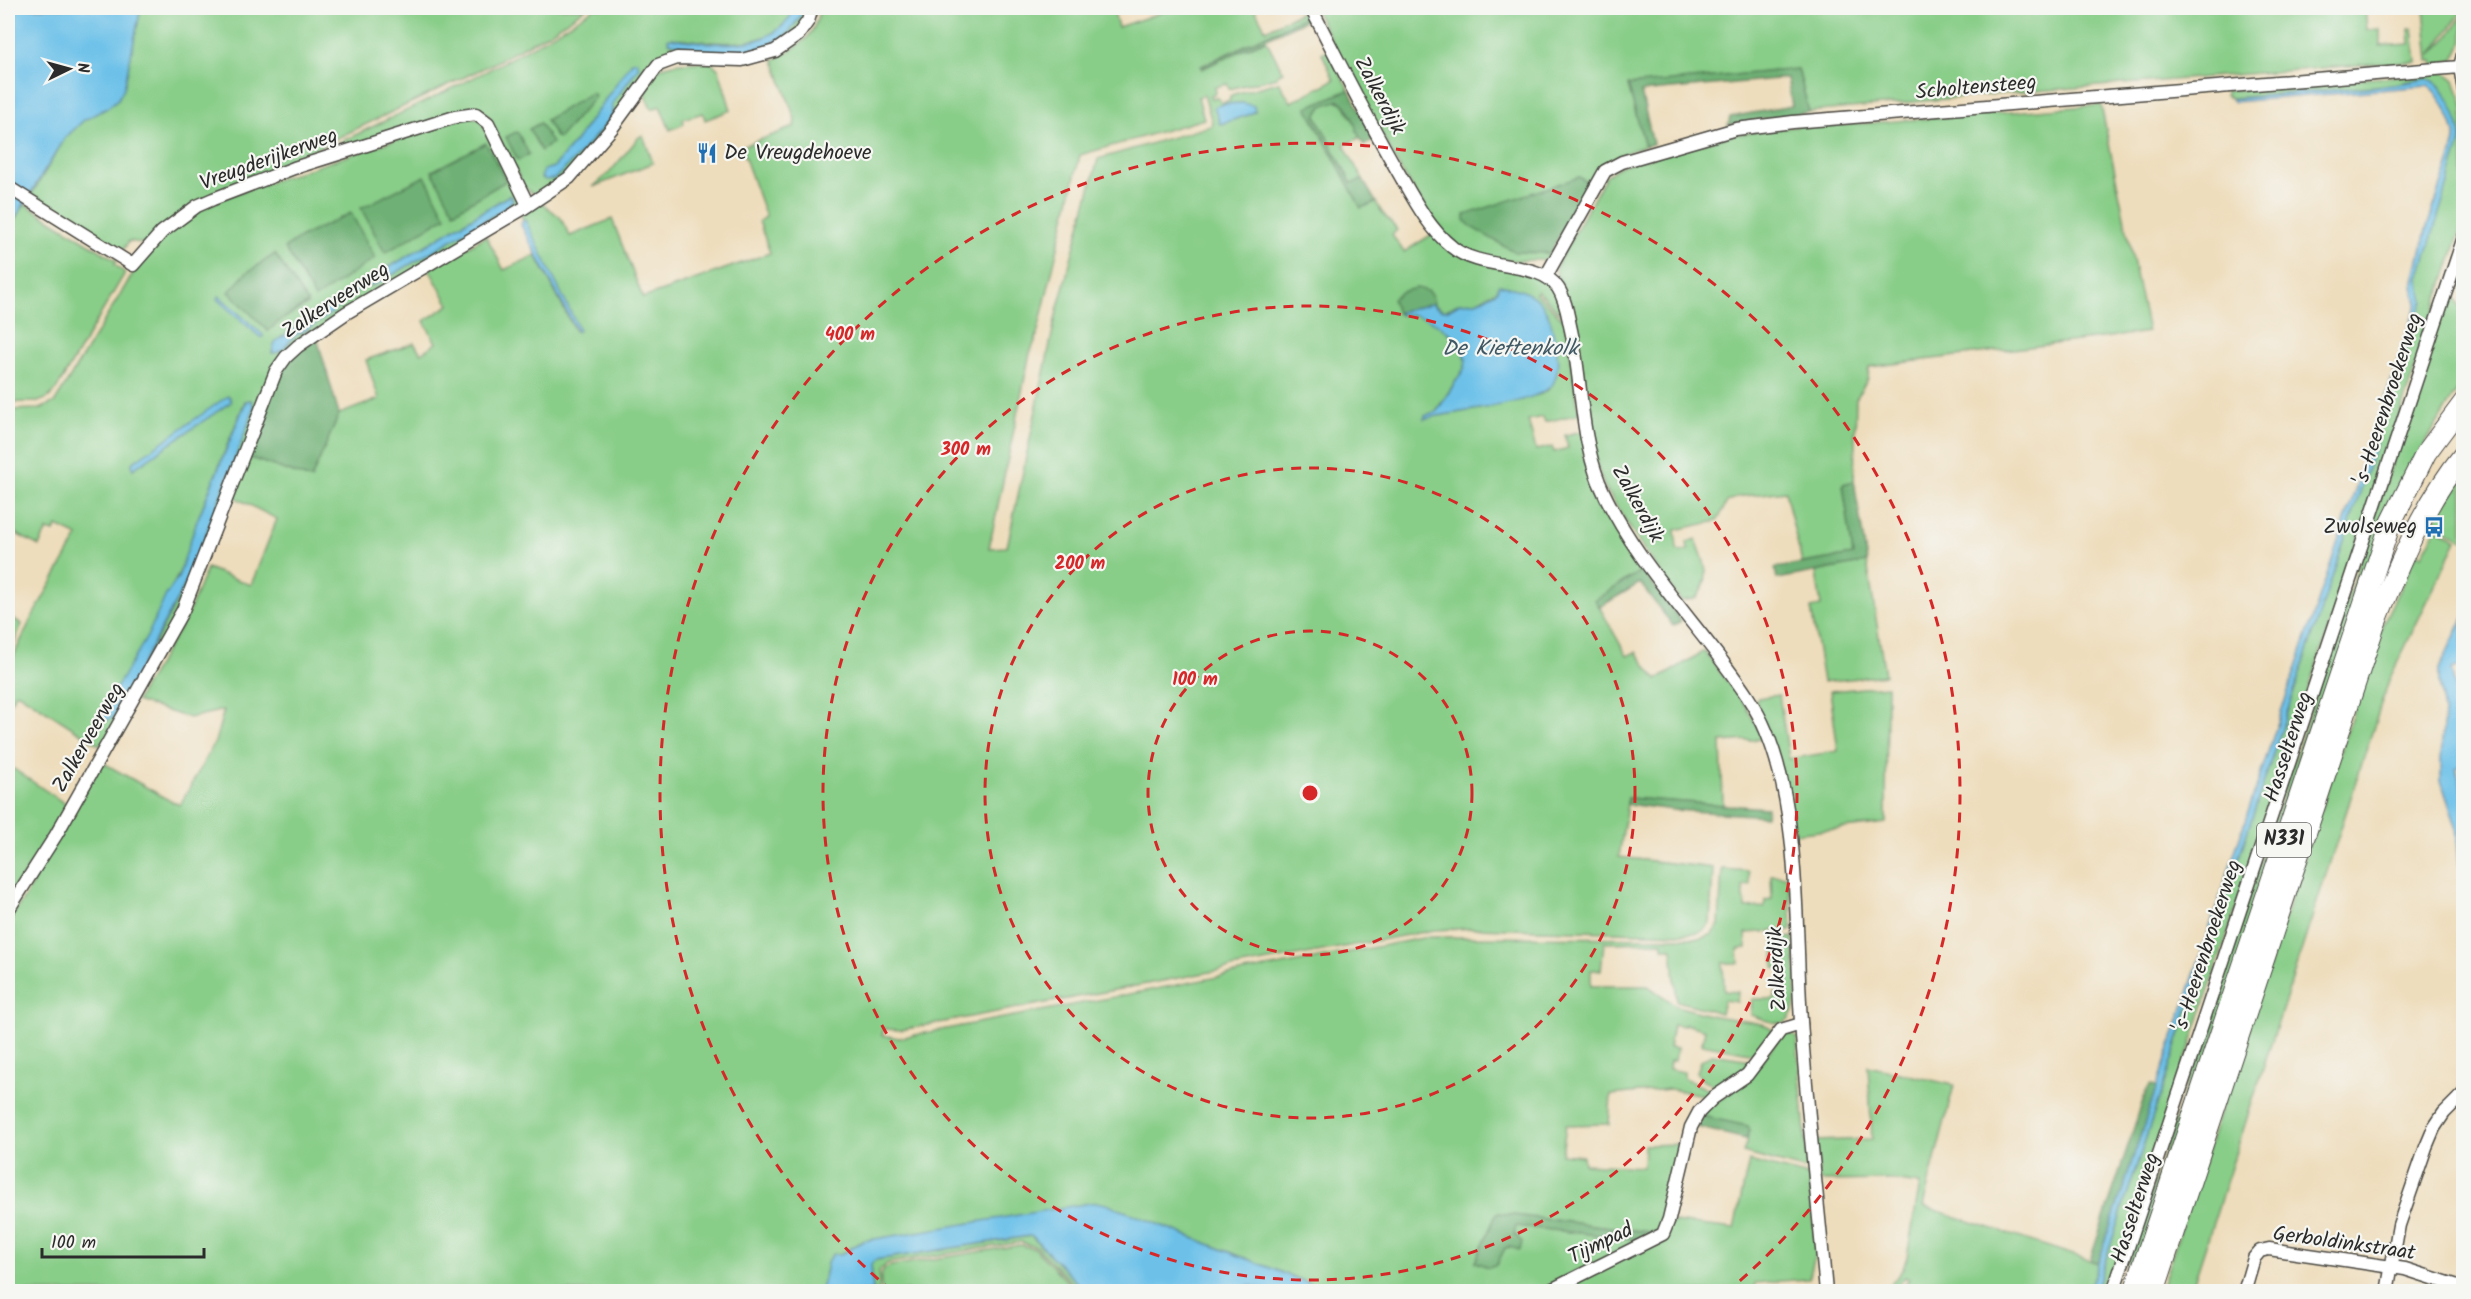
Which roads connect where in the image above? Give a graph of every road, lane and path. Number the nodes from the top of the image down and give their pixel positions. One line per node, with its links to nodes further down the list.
1 (812, 8): 7 (street, Zalkerveerweg)
2 (1311, 8): 9 (street, Zalkerdijk)
3 (2463, 51): 4 (street)
4 (2460, 67): 5 (street); 9 (street, Scholtensteeg)
5 (2463, 90)
6 (8, 188): 7 (street, Vreugderijkerweg)
7 (528, 205): 12 (street, Zalkerveerweg)
8 (2463, 237): 20 (street, 's-Heerenbroekerweg)
9 (1546, 276): 13 (street, Zalkerdijk)
10 (2463, 402): 21 (main road, Hasselterweg / N331)
11 (2463, 454): 22 (main road, Hasselterweg / N331)
12 (8, 910)
13 (1801, 1024): 15 (street, Zalkerdijk); 19 (street, Zalkerdijk)
14 (2463, 1093): 16 (street)
15 (1667, 1228): 18 (street, Tijmpad)
16 (2390, 1269): 17 (street, Gerboldinkstraat); 23 (street, Gerboldinkstraat); 24 (street)
17 (2463, 1288)
18 (1547, 1292)
19 (1826, 1292)
20 (2113, 1292)
21 (2134, 1292)
22 (2154, 1292)
23 (2244, 1292)
24 (2387, 1292)

